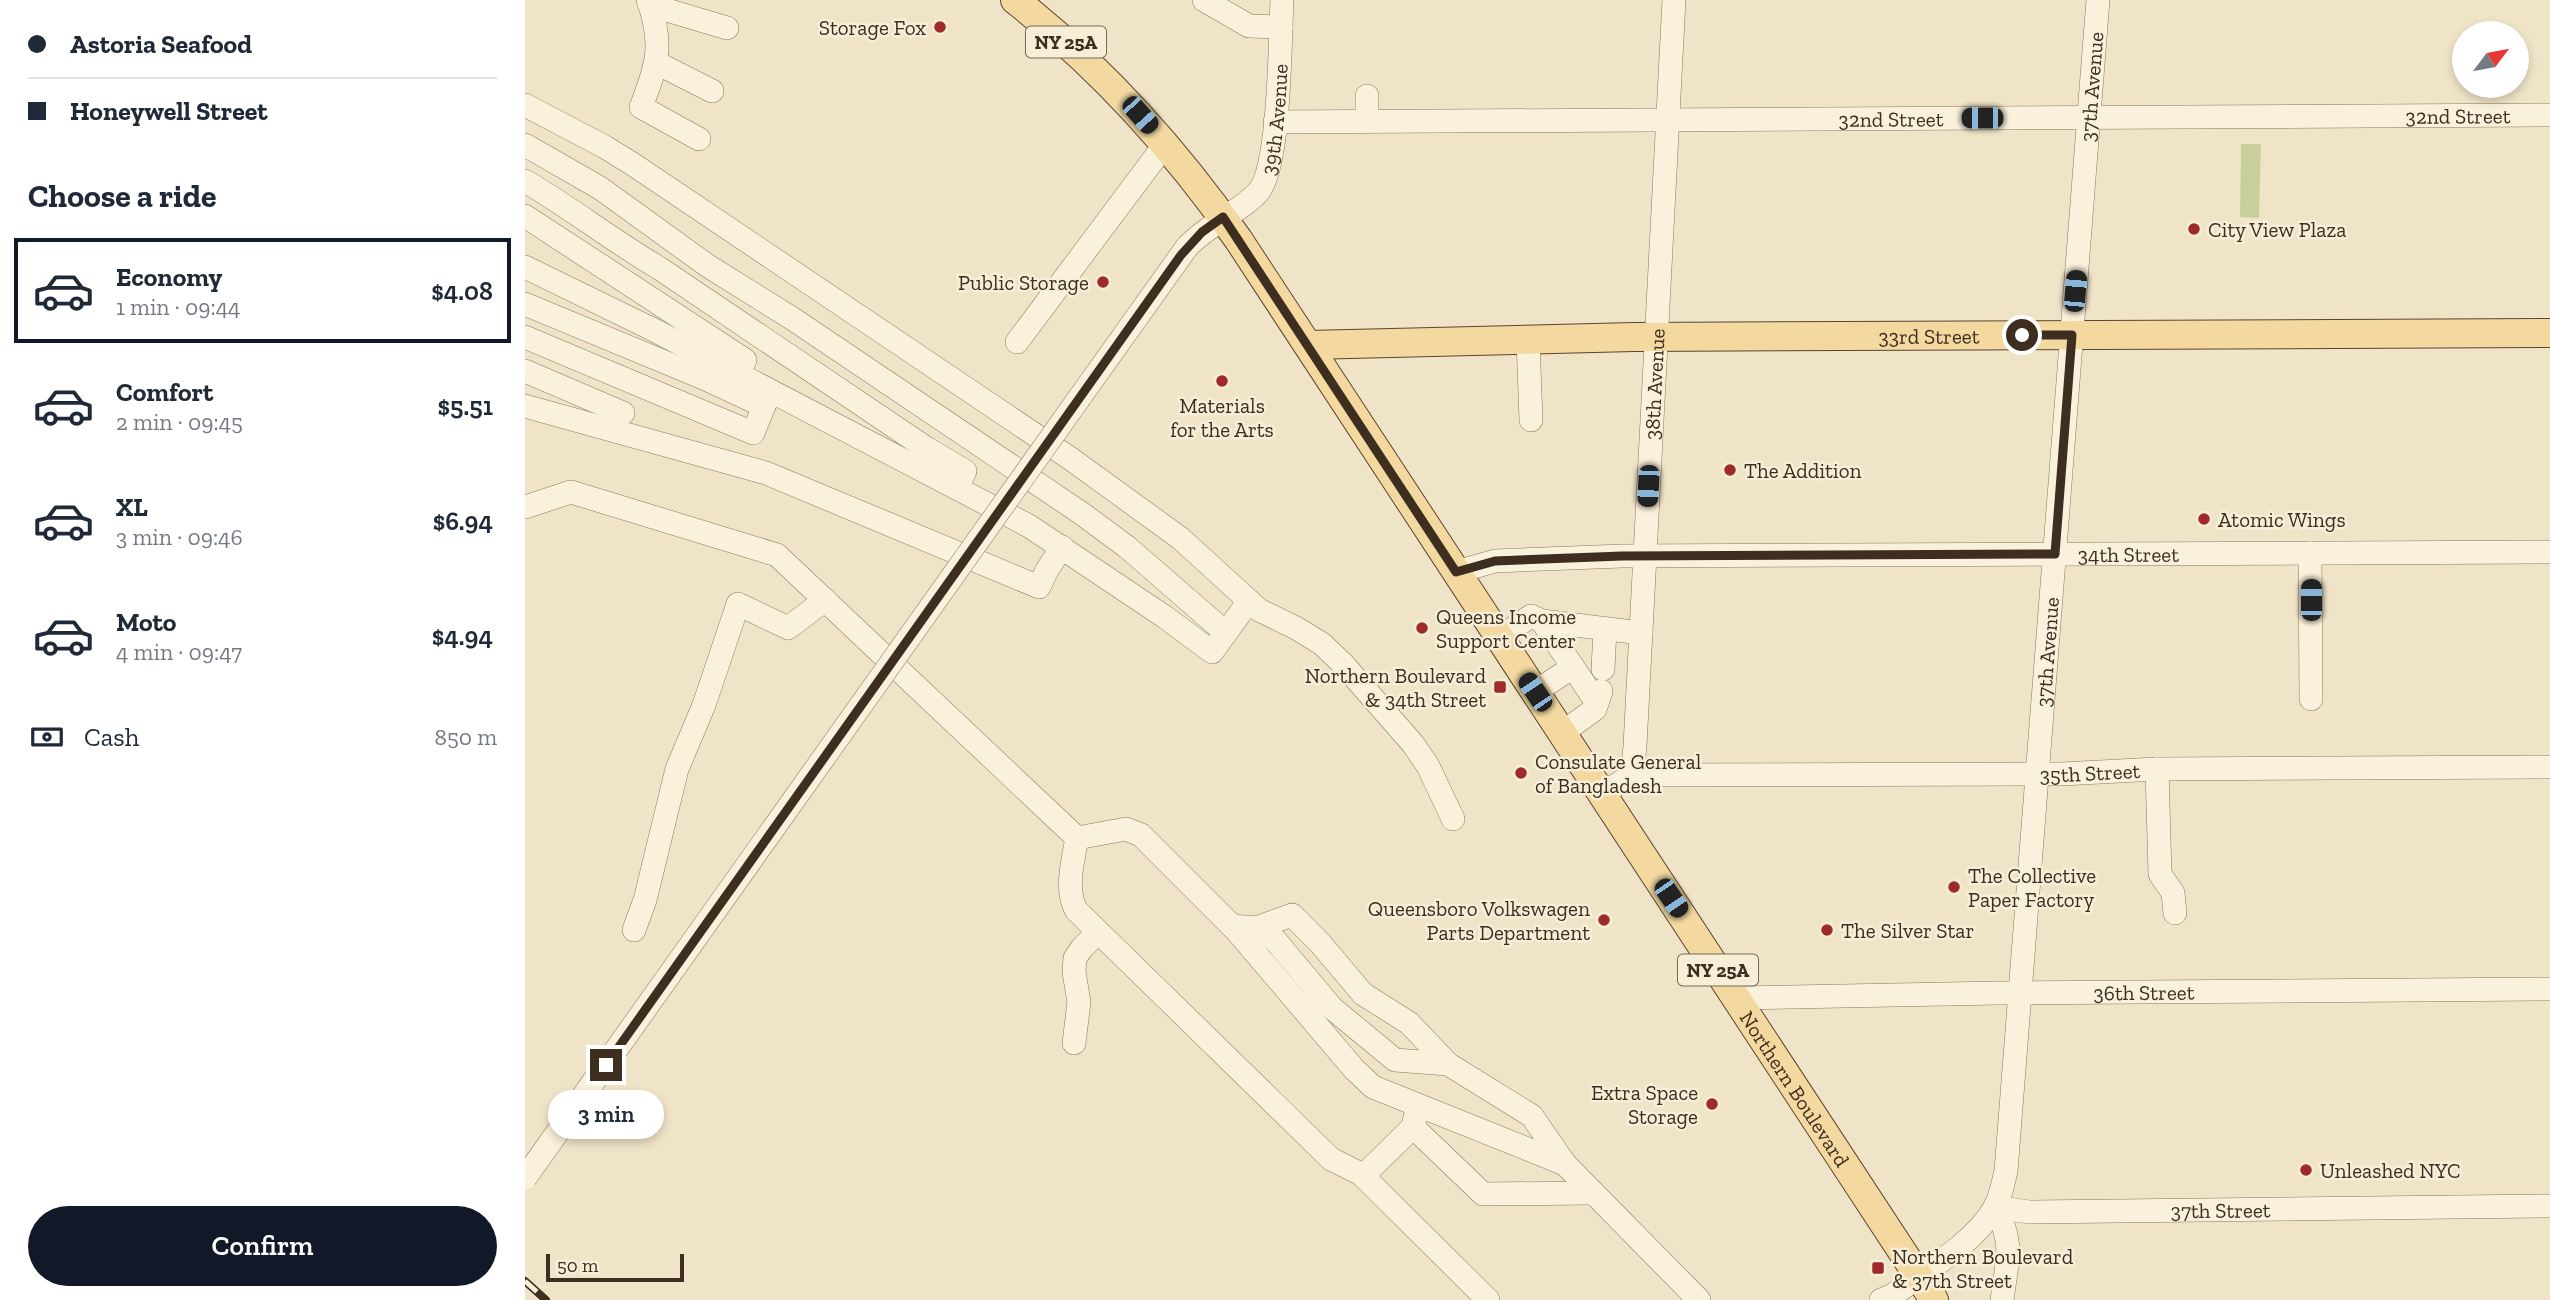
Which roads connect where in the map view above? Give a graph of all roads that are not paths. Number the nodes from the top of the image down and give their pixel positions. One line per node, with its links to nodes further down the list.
1 (1014, 0): 19 (main road, Northern Boulevard / NY 25A)
2 (1204, 0): 7 (street)
3 (1282, 0): 7 (street, 39th Avenue)
4 (1674, 0): 15 (street, 38th Avenue)
5 (2098, 0): 14 (street, 37th Avenue)
6 (649, 3): 8 (street); 9 (street)
7 (1280, 27): 17 (street, 39th Avenue)
8 (727, 28)
9 (657, 63): 10 (street); 18 (street)
10 (712, 91)
11 (1367, 96): 16 (street)
12 (525, 104): 52 (street)
13 (2550, 115): 14 (street, 32nd Street)
14 (2089, 118): 15 (street, 32nd Street); 27 (street, 37th Avenue)
15 (1667, 120): 16 (street, 32nd Street); 29 (street, 38th Avenue)
16 (1367, 121): 17 (street, 32nd Street)
17 (1275, 122): 23 (street, 39th Avenue)
18 (699, 139)
19 (1165, 143): 23 (main road, Northern Boulevard / NY 25A); 31 (street)
20 (525, 145): 55 (street)
21 (525, 181): 43 (street)
22 (525, 216): 34 (street)
23 (1223, 217): 32 (main road, Northern Boulevard / NY 25A); 83 (street, 39th Avenue, bridge)
24 (525, 267): 34 (street)
25 (525, 304): 36 (street)
26 (2550, 333): 27 (main road, 33rd Street)
27 (2072, 335): 29 (main road, 33rd Street); 48 (street, 37th Avenue)
28 (525, 337): 41 (street)
29 (1656, 337): 30 (main road, 33rd Street); 49 (street, 38th Avenue)
30 (1528, 340): 32 (main road, 33rd Street); 40 (street)
31 (1017, 342)
32 (1308, 345): 50 (main road, Northern Boulevard / NY 25A)
33 (525, 371): 35 (street)
34 (738, 374): 36 (street)
35 (571, 390): 38 (street); 39 (street)
36 (767, 399): 41 (street); 43 (street)
37 (525, 406): 39 (street)
38 (623, 412)
39 (562, 417): 42 (street)
40 (1531, 420)
41 (726, 422): 42 (street)
42 (713, 456): 45 (street)
43 (957, 488): 45 (street)
44 (525, 507): 51 (street)
45 (1062, 547): 55 (street)
46 (2550, 552): 47 (street, 34th Street)
47 (2310, 553): 48 (street, 34th Street); 61 (street)
48 (2055, 554): 49 (street, 34th Street); 65 (street, 37th Avenue)
49 (1644, 556): 50 (street, 34th Street); 56 (street, 38th Avenue)
50 (1456, 572): 57 (main road, Northern Boulevard / NY 25A)
51 (825, 600): 69 (street); 73 (street)
52 (1249, 601): 55 (street); 68 (street)
53 (1542, 621): 54 (street); 57 (street); 58 (street)
54 (1605, 629): 56 (street); 59 (street)
55 (1226, 633)
56 (1641, 633): 66 (street, 38th Avenue)
57 (1500, 638): 60 (main road, Northern Boulevard / NY 25A)
58 (1573, 667): 59 (street); 60 (street)
59 (1601, 687): 62 (street)
60 (1535, 692): 62 (main road, Northern Boulevard / NY 25A)
61 (2311, 699)
62 (1562, 733): 67 (main road, Northern Boulevard / NY 25A)
63 (2550, 767): 64 (street, 35th Street)
64 (2157, 769): 65 (street, 35th Street); 70 (street)
65 (2038, 774): 66 (street, 35th Street); 76 (street, 37th Avenue)
66 (1632, 775): 67 (street)
67 (1602, 794): 77 (main road, Northern Boulevard / NY 25A)
68 (1453, 818)
69 (1077, 838): 71 (street); 74 (street)
70 (2175, 913)
71 (1232, 926): 72 (street); 80 (street)
72 (1256, 929): 79 (street); 79 (street)
73 (635, 930)
74 (1098, 932): 78 (street); 82 (street)
75 (2550, 989): 76 (street, 36th Street)
76 (2021, 993): 77 (street, 36th Street); 86 (street, 37th Avenue)
77 (1736, 998): 87 (main road, Northern Boulevard / NY 25A)
78 (1074, 1043)
79 (1448, 1064): 81 (street)
80 (1415, 1116): 81 (street); 82 (street); 84 (street)
81 (1565, 1164): 84 (street)
82 (1363, 1176): 88 (street)
83 (525, 1178)
84 (1593, 1193): 89 (street)
85 (2550, 1206): 86 (street, 37th Street)
86 (1995, 1207): 87 (street); 92 (street)
87 (1918, 1276): 90 (street); 91 (main road, Northern Boulevard / NY 25A)
88 (1488, 1300)
89 (1699, 1300)
90 (1881, 1300)
91 (1934, 1300)
92 (2003, 1300)

